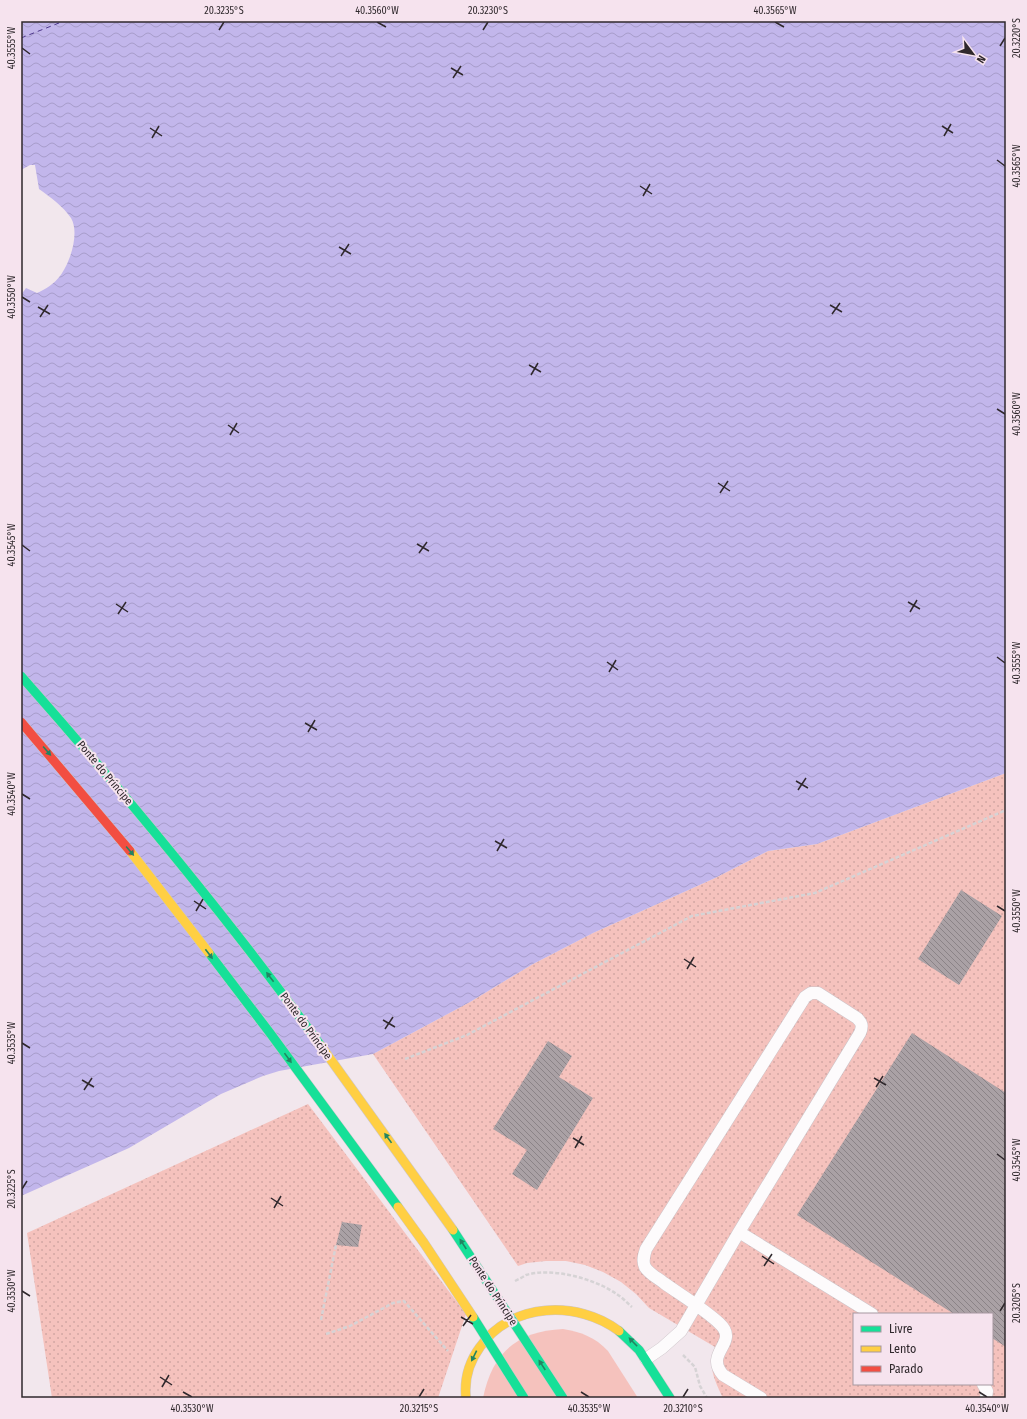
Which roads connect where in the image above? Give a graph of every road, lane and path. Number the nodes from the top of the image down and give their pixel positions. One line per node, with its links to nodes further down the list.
1 (21, 676): 18 (main road, Ponte do Príncipe, one-way to 1, bridge)
2 (21, 722): 17 (main road, one-way to 17, bridge)
3 (1006, 810): 4 (path)
4 (405, 1059)
5 (739, 1232): 7 (lane); 7 (lane); 8 (lane)
6 (336, 1245): 9 (path)
7 (696, 1305): 12 (lane); 20 (lane)
8 (870, 1313)
9 (321, 1320)
10 (326, 1334): 11 (path)
11 (452, 1356)
12 (646, 1359): 13 (main road, one-way to 13); 19 (main road)
13 (467, 1374): 15 (lane); 16 (main road)
14 (984, 1385): 21 (lane)
15 (456, 1398)
16 (466, 1398)
17 (524, 1398)
18 (563, 1398)
19 (670, 1398)
20 (761, 1398)
21 (986, 1398)

